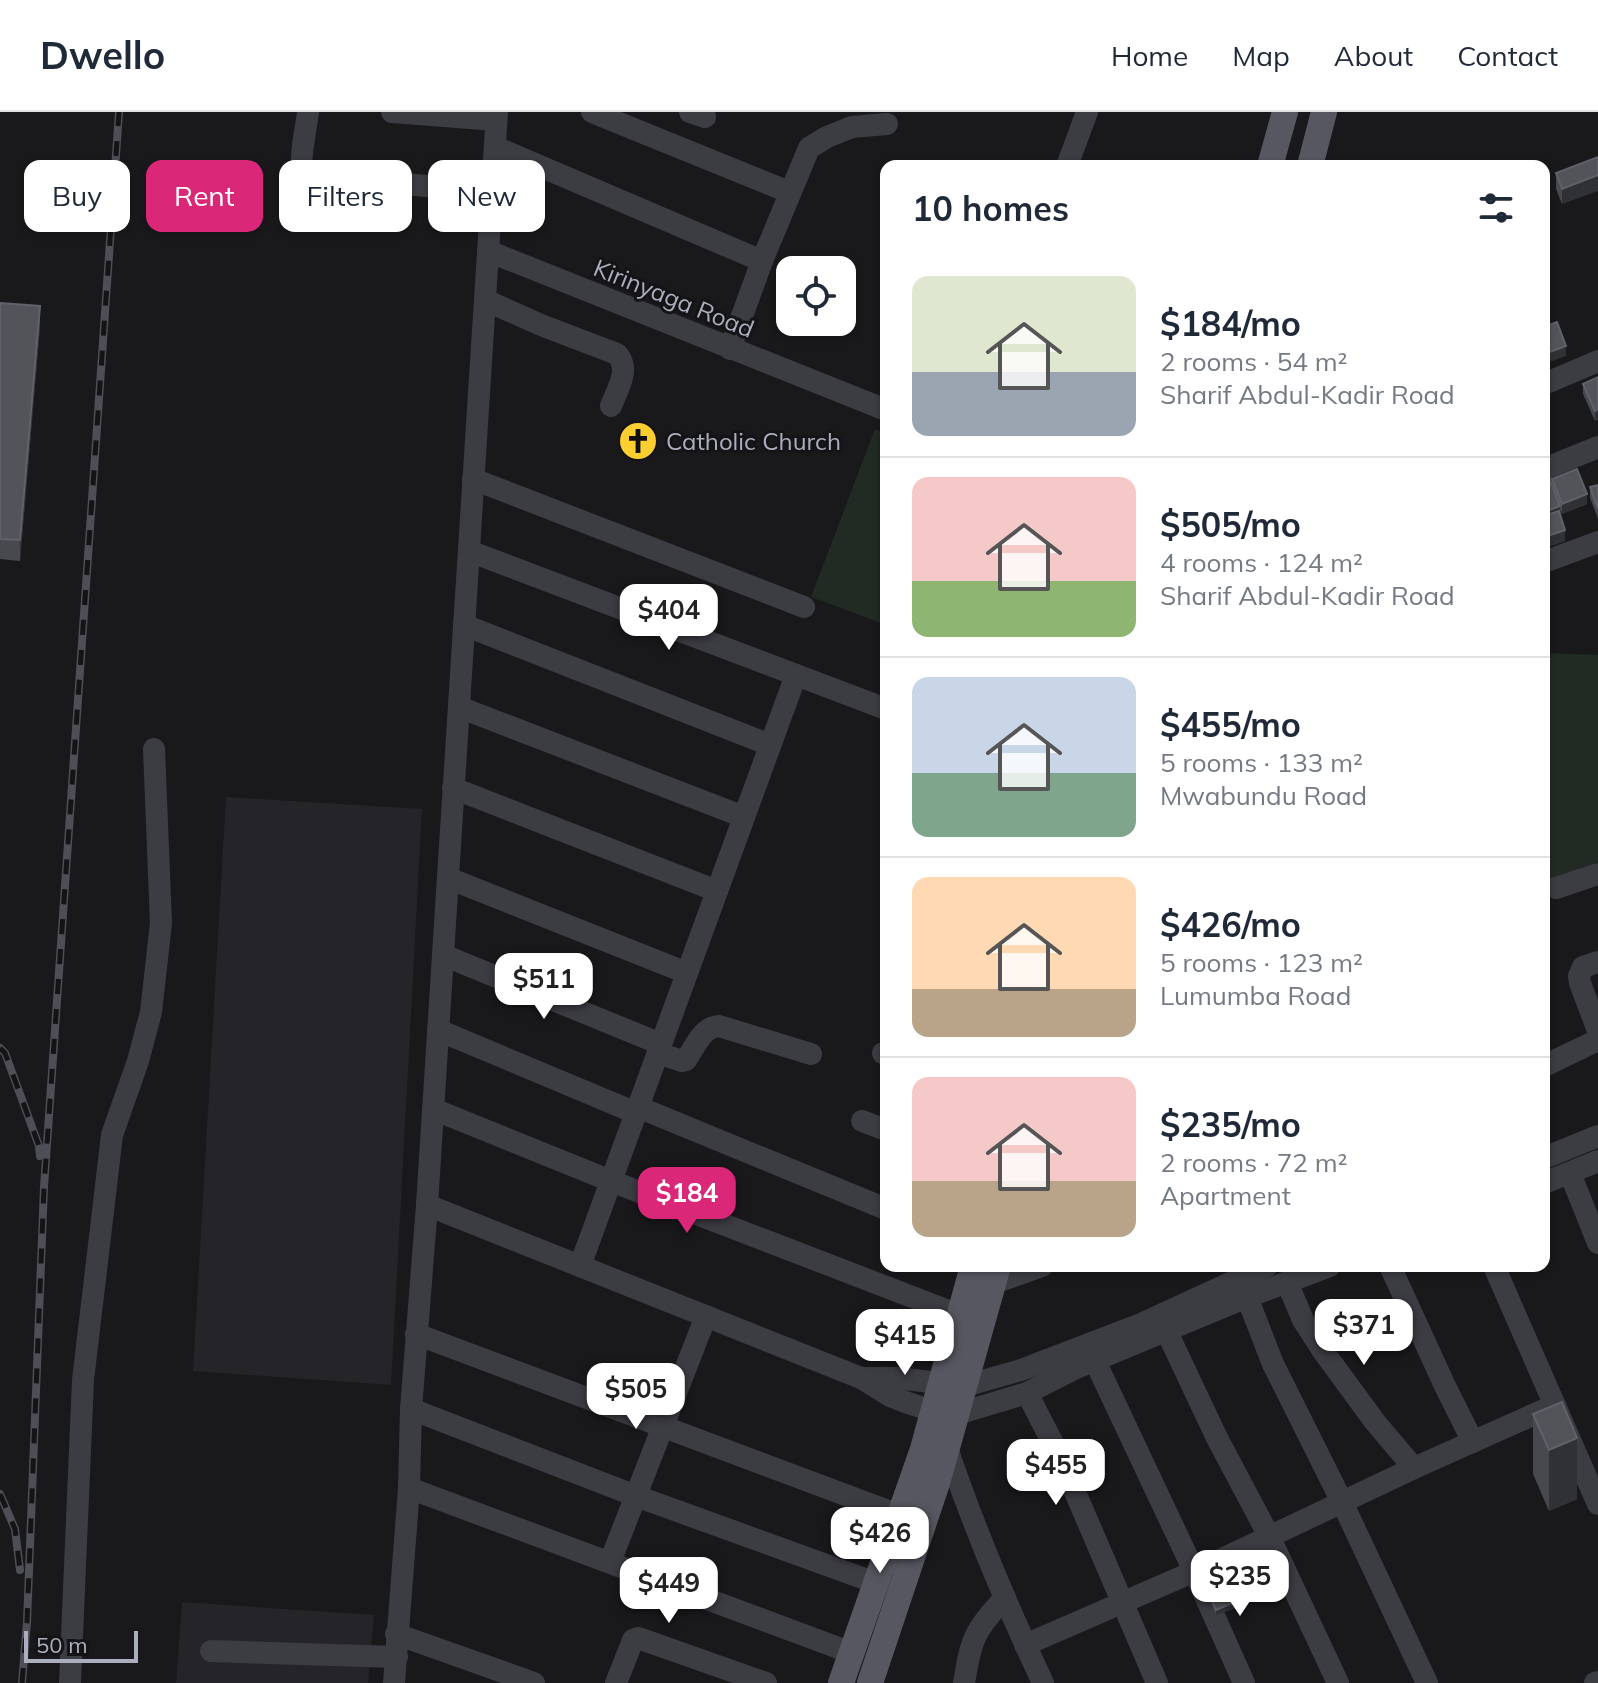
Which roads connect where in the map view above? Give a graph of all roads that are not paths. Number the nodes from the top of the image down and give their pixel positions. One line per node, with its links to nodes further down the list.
1 (308, 112): 14 (street)
2 (392, 112): 7 (street)
3 (592, 112): 15 (street)
4 (1087, 112): 11 (street)
5 (1285, 112): 12 (main road)
6 (1324, 112): 13 (main road)
7 (497, 116): 9 (street)
8 (887, 124): 15 (street)
9 (495, 147): 10 (street); 18 (street)
10 (494, 160)
11 (1069, 160)
12 (1272, 160)
13 (1312, 160)
14 (428, 186)
15 (789, 192): 18 (street)
16 (489, 232): 17 (street)
17 (488, 251): 19 (street); 20 (street, Kirinyaga Road)
18 (762, 261): 20 (street)
19 (485, 300): 23 (street); 27 (street)
20 (730, 349): 24 (street, Kirinyaga Road)
21 (1598, 361): 22 (street)
22 (1550, 381)
23 (611, 406)
24 (880, 408)
25 (1598, 447): 26 (street)
26 (1550, 467)
27 (473, 479): 29 (street); 31 (street)
28 (1598, 542): 30 (street)
29 (469, 551): 32 (street); 33 (street)
30 (1550, 560)
31 (804, 607)
32 (464, 625): 34 (street); 36 (street)
33 (796, 675): 35 (street); 36 (street)
34 (459, 707): 38 (street); 39 (street)
35 (880, 707)
36 (770, 745): 39 (street)
37 (154, 749): 106 (street)
38 (453, 788): 41 (street); 43 (street)
39 (744, 817): 43 (street)
40 (1598, 874): 42 (street)
41 (448, 878): 44 (street); 46 (street)
42 (1556, 888)
43 (717, 891): 46 (street)
44 (443, 955): 47 (street); 50 (street)
45 (1598, 962): 48 (street)
46 (687, 973): 50 (street)
47 (438, 1030): 53 (street); 54 (street)
48 (1598, 1031)
49 (1598, 1040): 52 (street)
50 (660, 1048): 51 (street); 54 (street)
51 (811, 1054)
52 (1550, 1063)
53 (433, 1109): 61 (street); 63 (street)
54 (637, 1110): 61 (street); 64 (street)
55 (862, 1121): 56 (street)
56 (880, 1128)
57 (1598, 1136): 58 (street)
58 (1550, 1156)
59 (1598, 1161): 60 (street)
60 (1570, 1173): 62 (street); 65 (street)
61 (611, 1181): 66 (street); 75 (street)
62 (1550, 1181)
63 (427, 1205): 66 (street); 78 (street)
64 (880, 1207)
65 (1598, 1243)
66 (580, 1266): 76 (street)
67 (971, 1272): 75 (main road)
68 (1249, 1272): 81 (street)
69 (1314, 1272): 73 (street)
70 (1393, 1272): 87 (street)
71 (1497, 1272): 83 (street)
72 (996, 1274): 81 (main road)
73 (1287, 1282): 74 (street); 90 (street)
74 (1247, 1297): 77 (street); 93 (street)
75 (959, 1315): 81 (main road)
76 (706, 1316): 80 (street); 86 (street)
77 (1167, 1332): 79 (street); 96 (street)
78 (416, 1334): 84 (street); 86 (street)
79 (1095, 1361): 82 (street); 98 (street)
80 (861, 1378): 81 (street); 85 (street)
81 (953, 1384): 85 (main road)
82 (1027, 1393): 85 (street); 101 (street)
83 (1555, 1405): 87 (street); 89 (street)
84 (411, 1409): 91 (street); 92 (street)
85 (945, 1413): 88 (main road); 95 (main road)
86 (662, 1426): 92 (street); 95 (street)
87 (1473, 1442): 90 (street)
88 (947, 1448): 100 (street); 112 (main road)
89 (1591, 1464): 94 (street)
90 (1414, 1468): 93 (street)
91 (409, 1488): 97 (street); 103 (street)
92 (636, 1496): 97 (street); 99 (street)
93 (1342, 1502): 96 (street); 118 (street)
94 (1598, 1504)
95 (899, 1515): 99 (main road)
96 (1269, 1536): 98 (street); 117 (street)
97 (610, 1562): 105 (street)
98 (1194, 1571): 101 (street); 116 (street)
99 (876, 1583): 105 (main road)
100 (1005, 1598): 102 (street); 113 (street)
101 (1122, 1603): 102 (street); 115 (street)
102 (1025, 1645): 114 (street)
103 (396, 1646): 104 (street); 107 (street); 108 (street)
104 (211, 1651)
105 (852, 1653): 111 (main road)
106 (70, 1683)
107 (394, 1683)
108 (534, 1683)
109 (616, 1683): 110 (street)
110 (766, 1683)
111 (841, 1683)
112 (870, 1683)
113 (964, 1683)
114 (1043, 1683)
115 (1157, 1683)
116 (1244, 1683)
117 (1338, 1683)
118 (1427, 1683)

